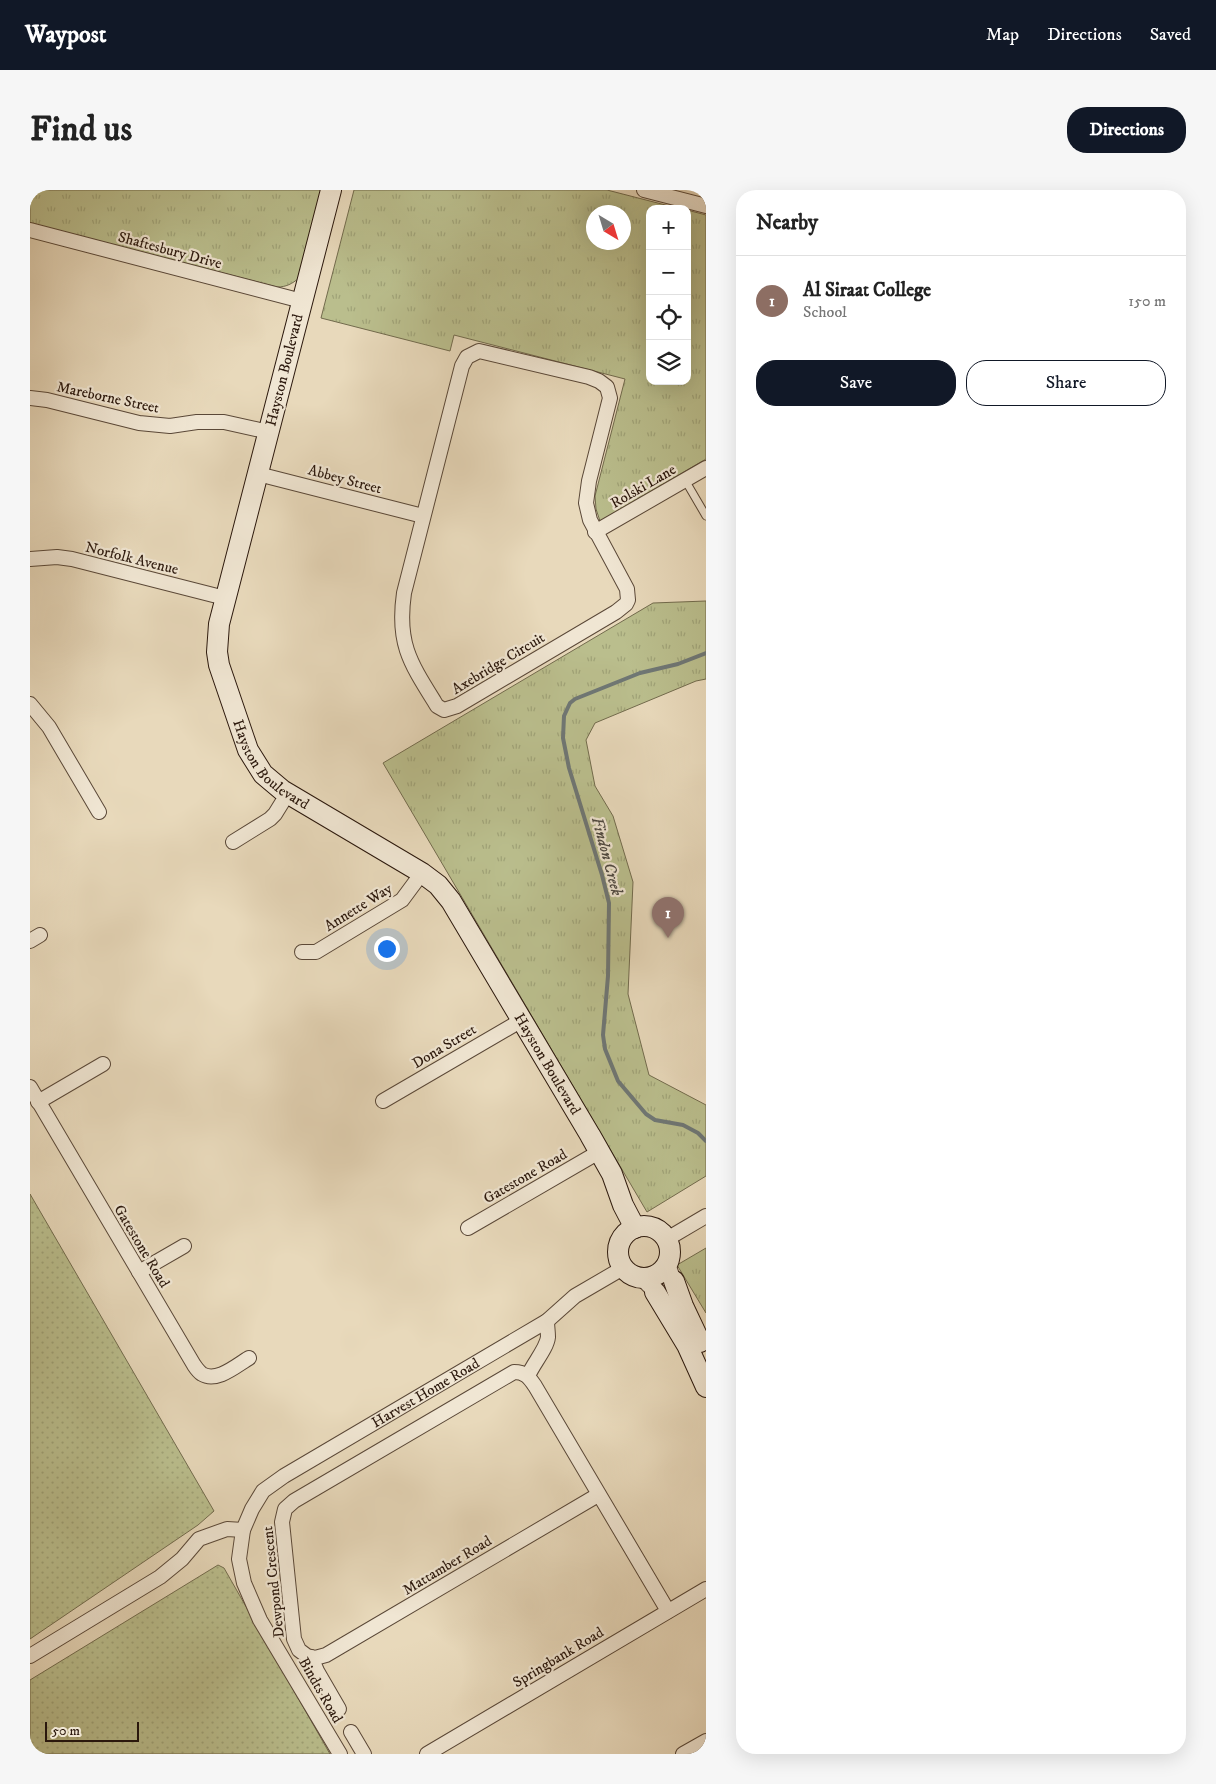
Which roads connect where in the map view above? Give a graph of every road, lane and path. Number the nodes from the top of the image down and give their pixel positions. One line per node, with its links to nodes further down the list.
1 (331, 190): 5 (street, Hayston Boulevard)
2 (644, 190): 3 (street)
3 (706, 206)
4 (30, 230): 5 (street, Shaftesbury Drive)
5 (302, 301): 7 (street, Hayston Boulevard)
6 (30, 398): 7 (street, Mareborne Street)
7 (269, 432): 9 (street, Hayston Boulevard)
8 (706, 468): 10 (street, Rolski Lane)
9 (258, 474): 11 (street, Abbey Street); 15 (street, Hayston Boulevard)
10 (685, 480): 12 (lane); 13 (street, Rolski Lane)
11 (423, 516): 13 (street, Axebridge Circuit); 13 (street, Axebridge Circuit)
12 (706, 516)
13 (595, 532)
14 (30, 559): 15 (street, Norfolk Avenue)
15 (226, 598): 17 (street, Hayston Boulevard)
16 (30, 704): 18 (street)
17 (288, 793): 19 (street); 20 (street, Hayston Boulevard)
18 (99, 812)
19 (233, 842)
20 (422, 873): 21 (street, Annette Way); 22 (street, Hayston Boulevard)
21 (302, 952)
22 (522, 1020): 25 (street, Dona Street); 27 (street, Hayston Boulevard)
23 (103, 1064): 26 (street)
24 (30, 1087): 26 (street, Gatestone Road)
25 (384, 1101)
26 (38, 1102): 34 (street, Gatestone Road)
27 (599, 1152): 29 (street, Gatestone Road); 30 (street, Hayston Boulevard)
28 (706, 1216): 31 (street)
29 (468, 1228)
30 (635, 1228): 31 (street); 33 (street)
31 (667, 1239): 35 (street)
32 (184, 1246): 34 (street)
33 (623, 1268): 36 (street); 37 (street, Harvest Home Road)
34 (138, 1272): 39 (street, Gatestone Road)
35 (671, 1273): 36 (street); 38 (street)
36 (649, 1286): 41 (street)
37 (547, 1321): 40 (street); 43 (street, Harvest Home Road)
38 (706, 1355)
39 (249, 1358)
40 (528, 1376): 42 (street); 47 (street, Dewpond Crescent)
41 (706, 1387)
42 (598, 1495): 45 (street); 47 (street, Mattamber Road)
43 (244, 1530): 46 (street); 51 (street, Bindts Road)
44 (706, 1589): 45 (street, Springbank Road)
45 (668, 1611): 53 (street, Springbank Road)
46 (30, 1656)
47 (311, 1657): 48 (street, Dewpond Crescent)
48 (339, 1709)
49 (351, 1732): 52 (street)
50 (706, 1741): 54 (street)
51 (340, 1754)
52 (364, 1754)
53 (426, 1754)
54 (683, 1754)

